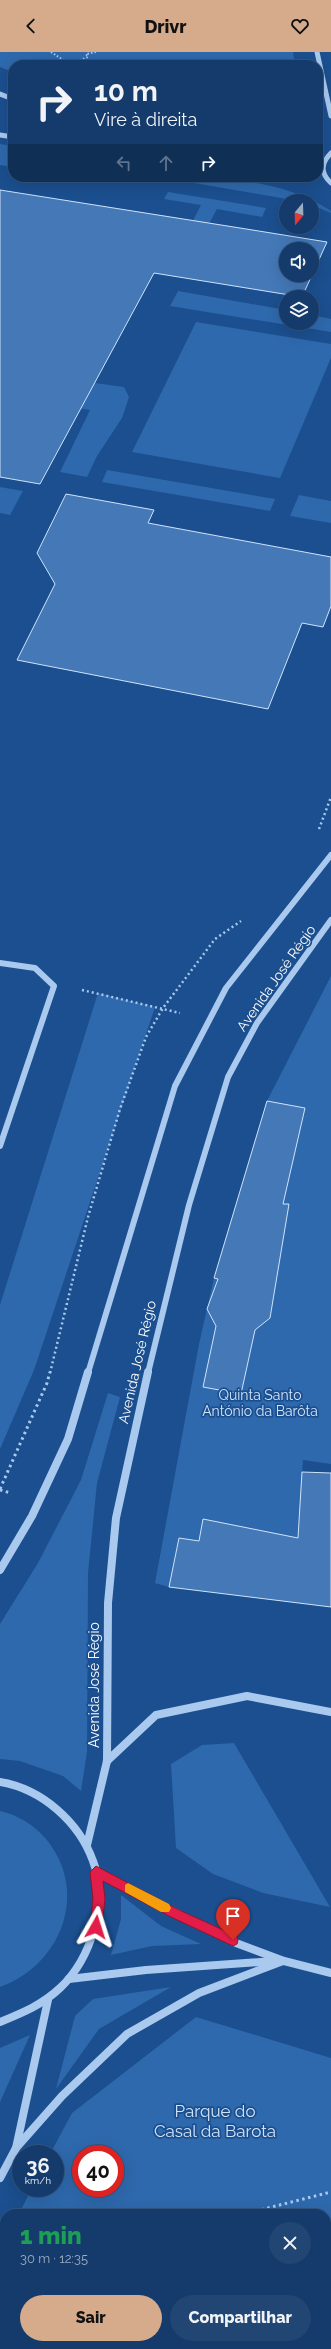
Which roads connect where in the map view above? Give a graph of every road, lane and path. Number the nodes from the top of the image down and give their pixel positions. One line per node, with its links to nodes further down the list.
1 (51, 52): 3 (path)
2 (96, 52): 4 (path)
3 (64, 60)
4 (82, 60)
5 (323, 79): 6 (street)
6 (331, 116)
7 (331, 153): 8 (street)
8 (323, 164)
9 (323, 175): 10 (street)
10 (331, 183)
11 (331, 855): 20 (street)
12 (331, 920): 22 (street, Avenida José Régio)
13 (0, 963): 14 (street)
14 (54, 986): 15 (path); 17 (street)
15 (163, 1008): 16 (path); 18 (path)
16 (186, 1015)
17 (0, 1146)
18 (0, 1489): 19 (path)
19 (16, 1494)
20 (0, 1570)
21 (331, 1712): 22 (street)
22 (107, 1761): 24 (street, Avenida José Régio)
23 (0, 1782): 24 (street)
24 (87, 1845): 25 (street)
25 (96, 1872): 26 (street); 28 (street)
26 (283, 1960): 27 (street); 28 (street); 32 (street)
27 (331, 1973)
28 (69, 1979): 29 (street)
29 (48, 2000): 30 (street); 31 (street)
30 (0, 2022)
31 (17, 2145)
32 (19, 2145)
33 (12, 2156): 34 (street)
34 (0, 2178)
35 (331, 2192): 36 (path)
36 (264, 2209)

